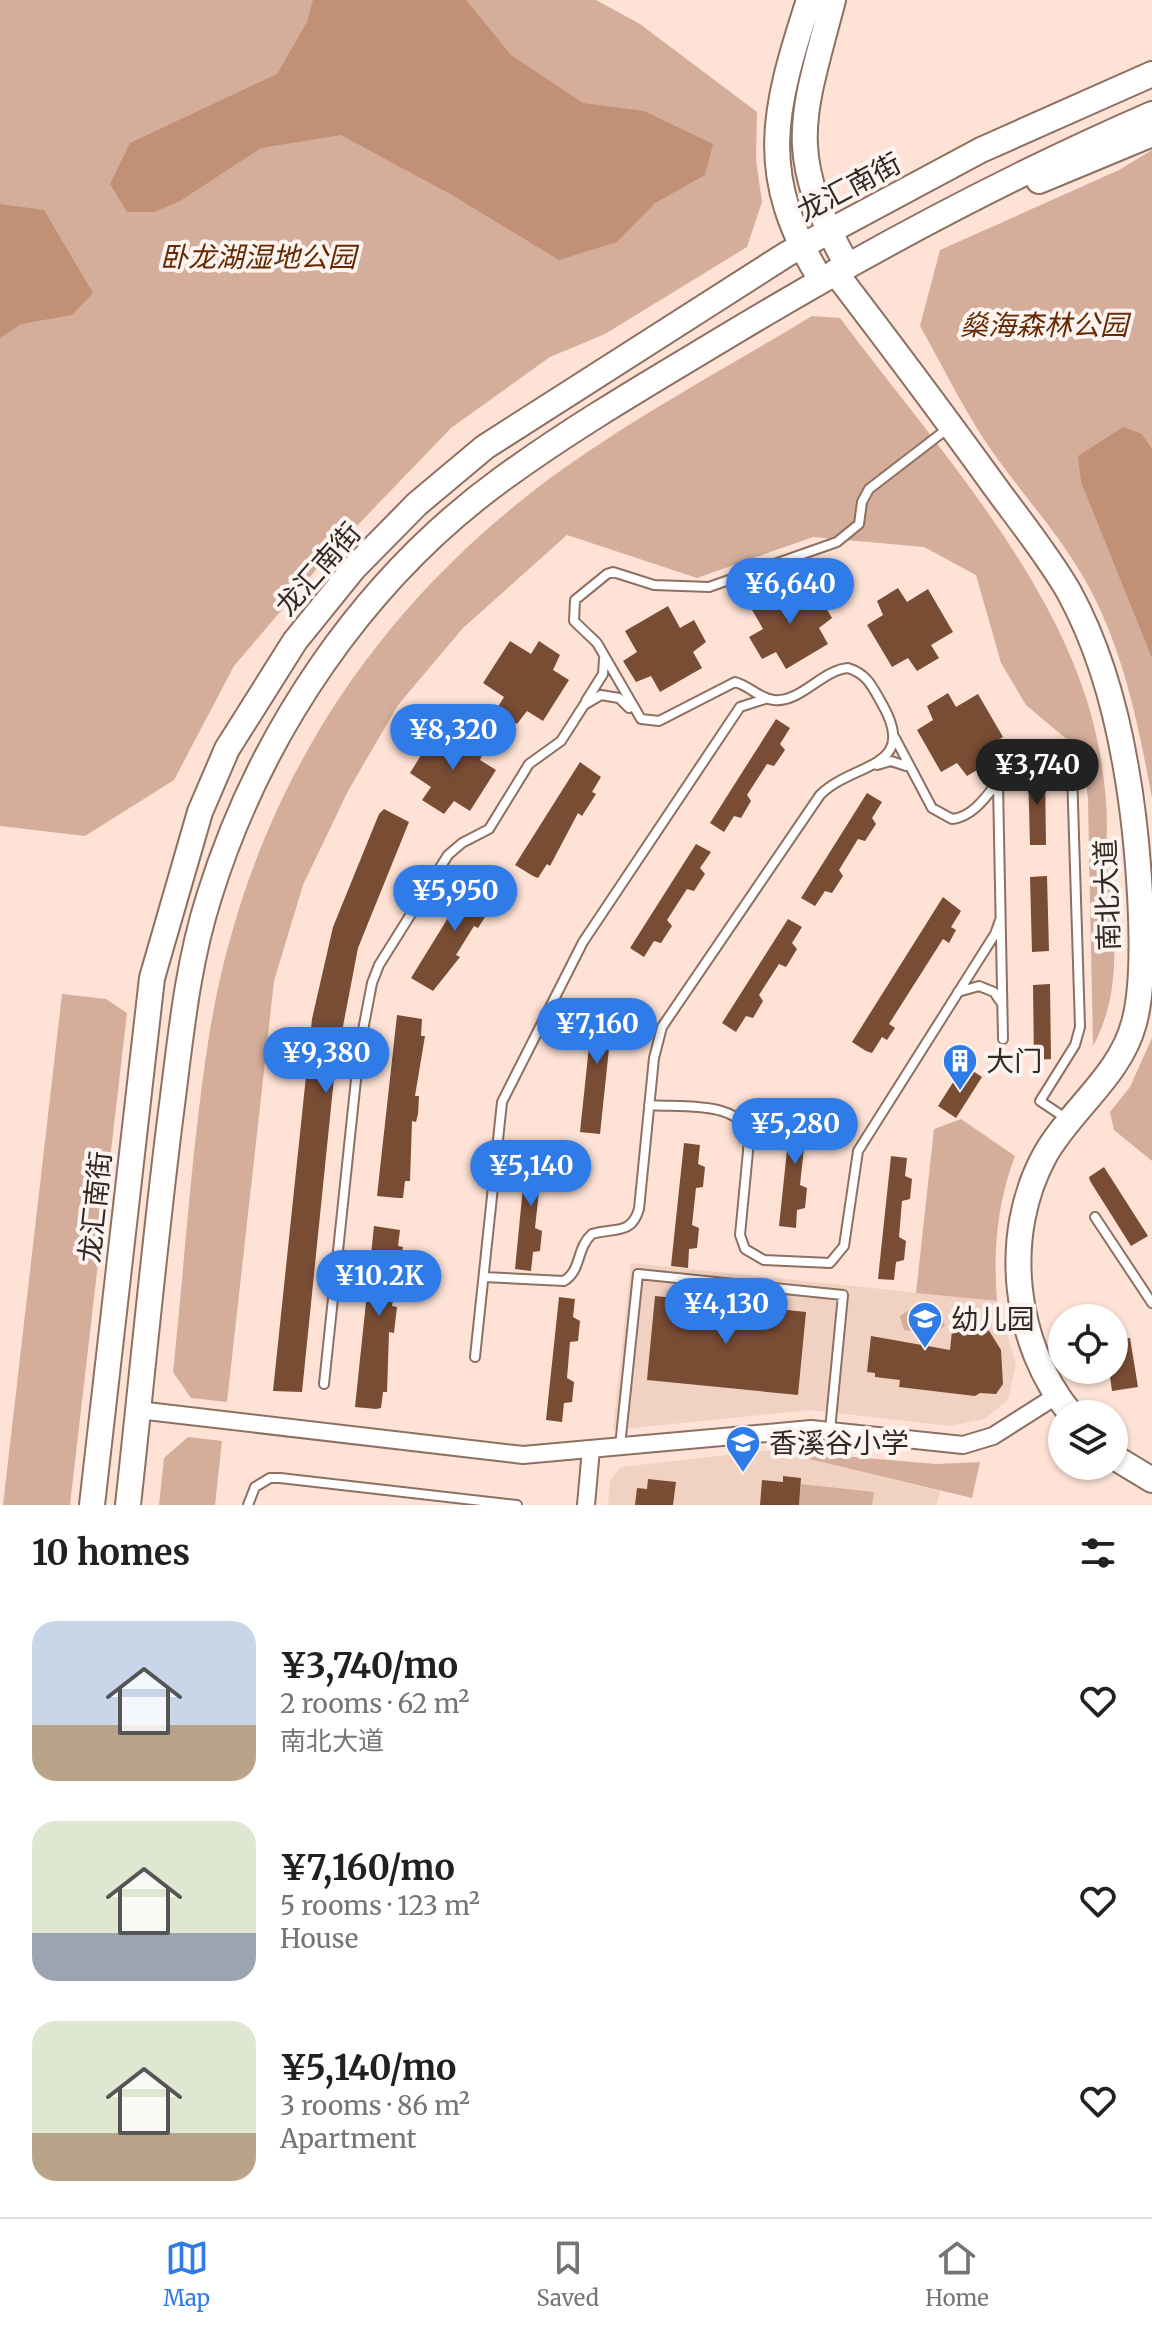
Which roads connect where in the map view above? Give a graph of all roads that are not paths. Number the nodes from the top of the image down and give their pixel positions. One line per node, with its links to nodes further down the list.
1 (809, 0): 8 (main road)
2 (833, 0): 7 (main road)
3 (1152, 74): 7 (main road, 龙汇南街)
4 (1152, 114): 6 (main road)
5 (1152, 134): 6 (main road)
6 (921, 225): 9 (main road)
7 (828, 232): 8 (main road, 龙汇南街); 9 (main road)
8 (800, 247): 9 (main road); 42 (main road, 龙汇南街)
9 (834, 272): 10 (main road, 南北大道); 35 (main road)
10 (951, 426): 11 (lane); 28 (main road, 南北大道)
11 (603, 654): 14 (lane); 16 (lane)
12 (738, 683): 13 (lane); 15 (lane); 16 (lane)
13 (766, 699): 15 (lane); 17 (lane)
14 (584, 705): 16 (lane); 33 (lane)
15 (740, 707): 30 (lane)
16 (635, 714)
17 (894, 737): 18 (lane); 19 (lane)
18 (877, 765): 19 (lane); 27 (lane)
19 (909, 769): 21 (lane)
20 (1000, 780): 21 (lane); 22 (lane); 28 (lane)
21 (975, 811): 22 (lane)
22 (997, 822): 23 (lane)
23 (1000, 920): 24 (lane); 25 (lane)
24 (957, 993): 25 (lane); 27 (lane)
25 (1002, 1004): 26 (lane)
26 (1003, 1039)
27 (649, 1105): 30 (lane)
28 (1070, 1121): 34 (main road, 南北大道)
29 (1095, 1217): 31 (lane)
30 (484, 1277): 32 (lane)
31 (1152, 1303)
32 (475, 1357)
33 (324, 1384)
34 (1061, 1400)
35 (138, 1410): 39 (street); 43 (main road)
36 (1048, 1412): 37 (street)
37 (830, 1430): 38 (street); 38 (lane)
38 (620, 1447): 39 (street)
39 (591, 1449): 46 (street)
40 (1128, 1465): 41 (main road)
41 (1152, 1480)
42 (92, 1505)
43 (128, 1505)
44 (248, 1505): 45 (lane)
45 (517, 1505)
46 (586, 1505)

